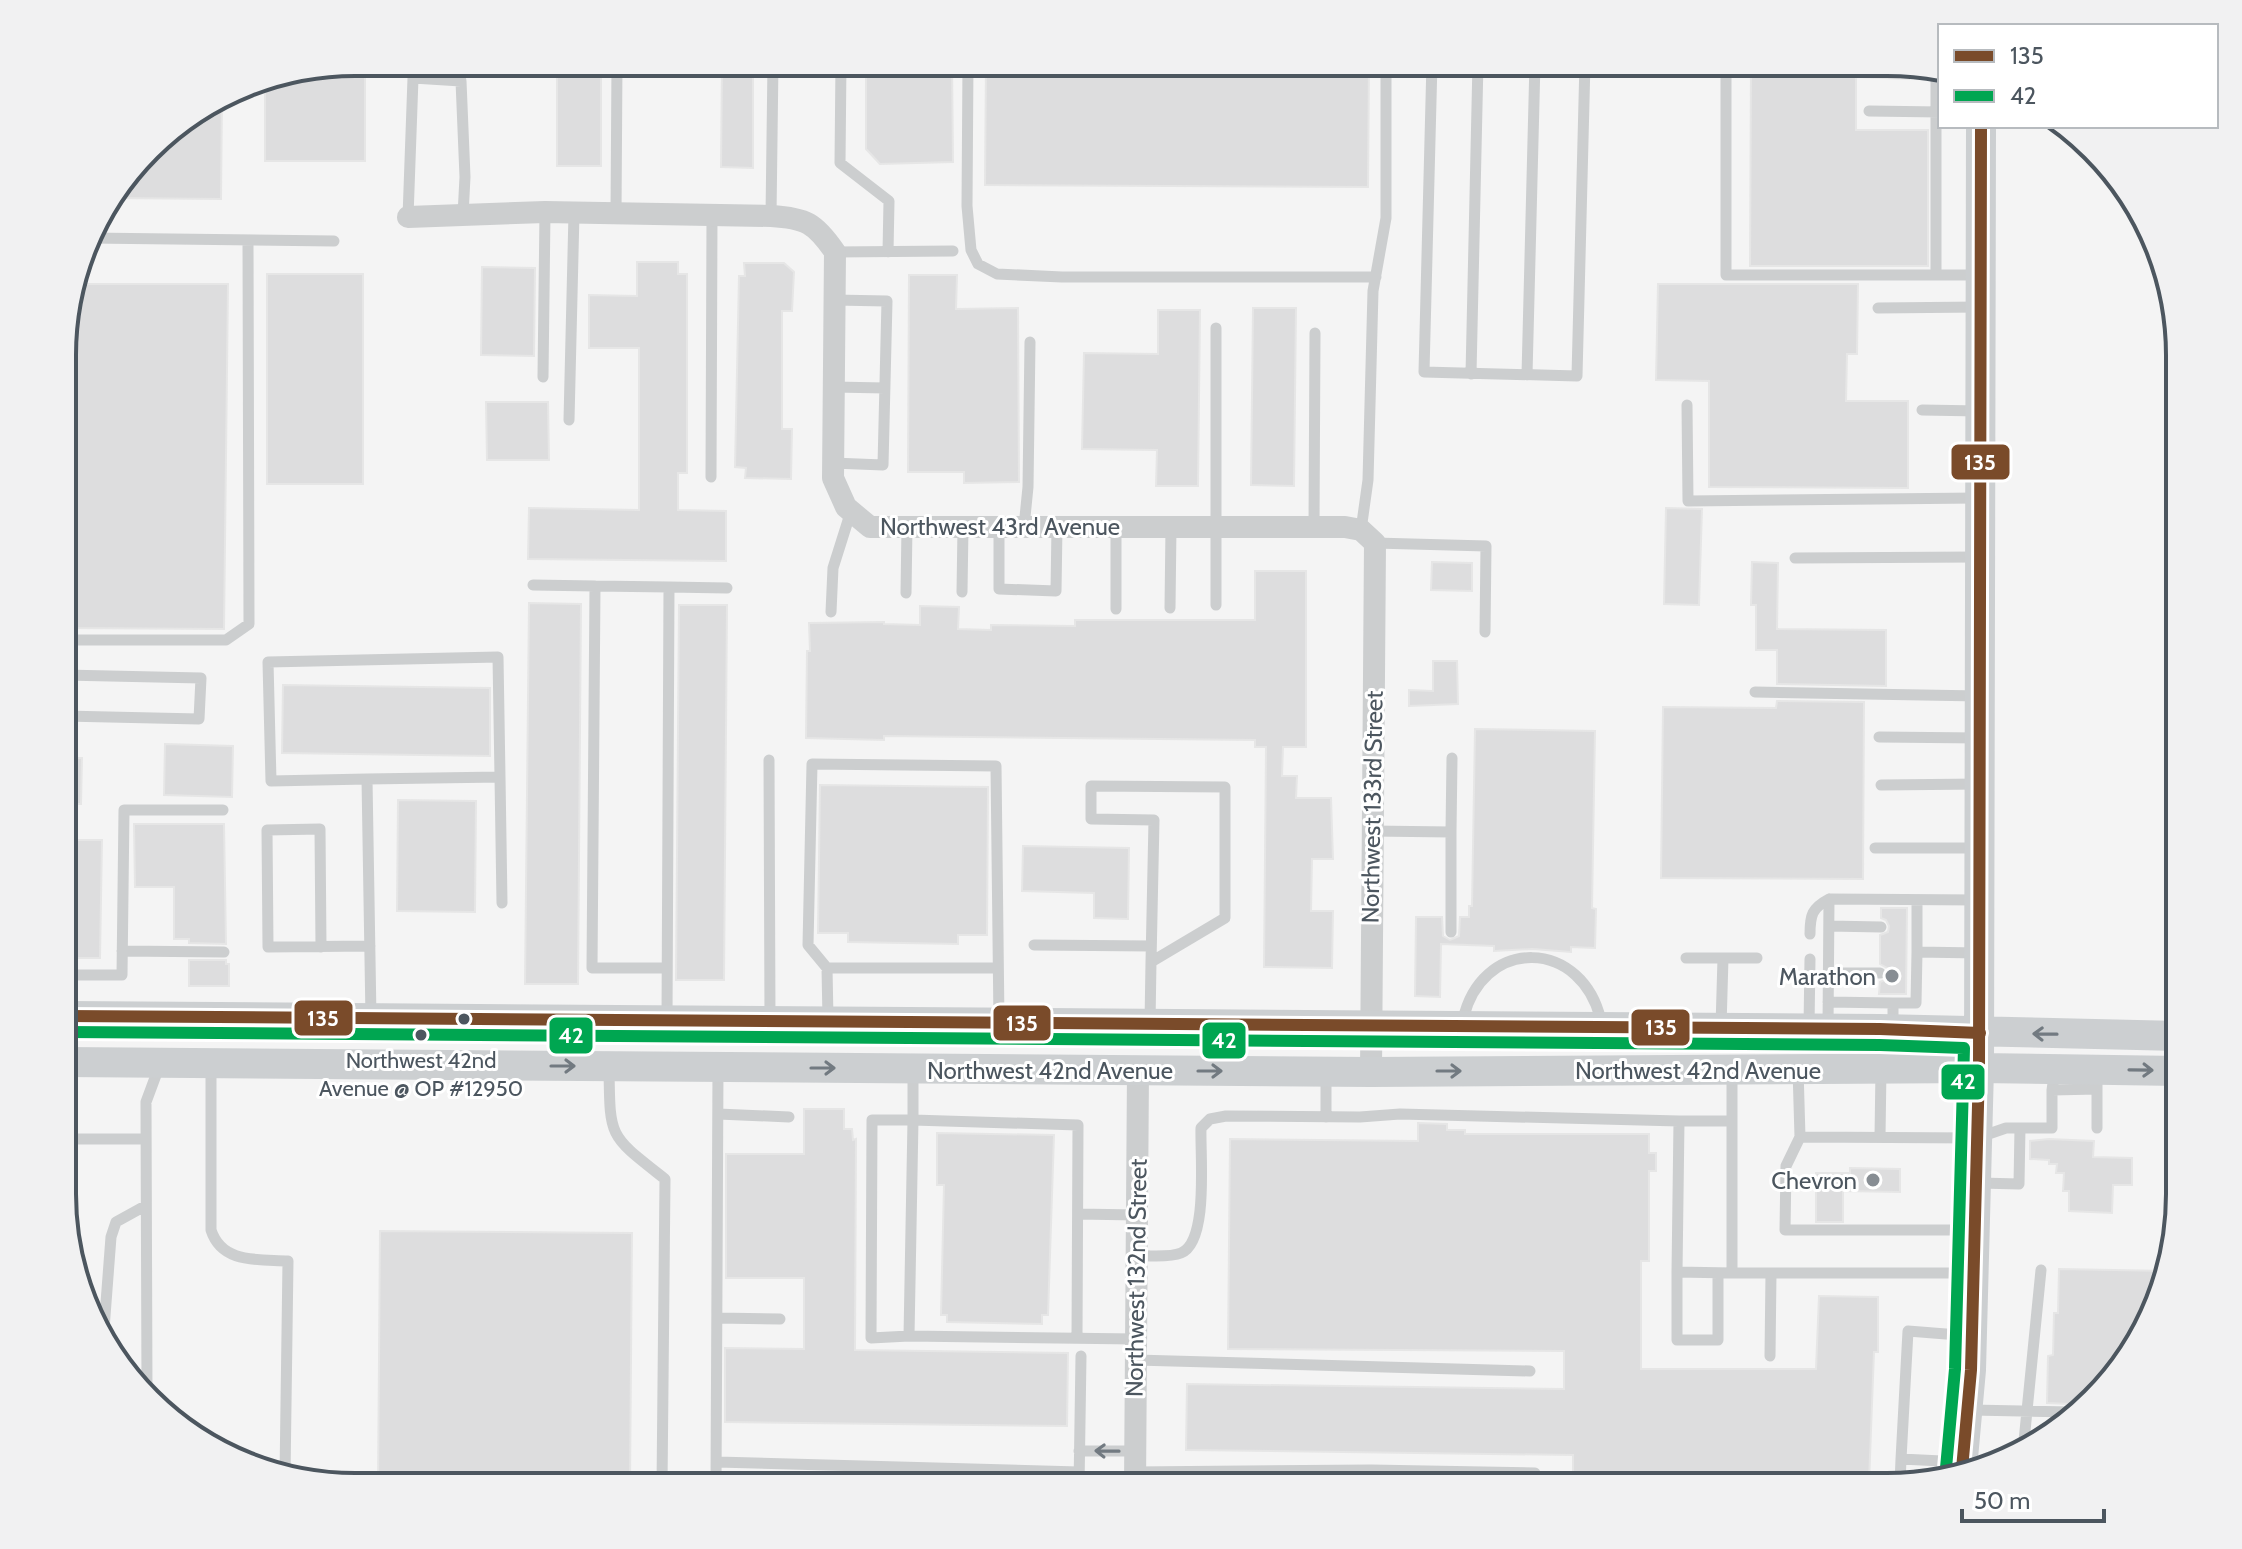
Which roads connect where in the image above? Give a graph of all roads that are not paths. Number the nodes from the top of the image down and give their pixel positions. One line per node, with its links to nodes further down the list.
1 (617, 76): 17 (lane)
2 (773, 76): 20 (lane)
3 (841, 76): 27 (lane)
4 (968, 76): 30 (lane)
5 (1386, 77): 30 (lane)
6 (1432, 77): 37 (lane)
7 (1478, 77): 37 (lane)
8 (1535, 77): 38 (lane)
9 (1585, 77): 38 (lane)
10 (1726, 77): 28 (lane)
11 (1937, 81): 13 (lane)
12 (1869, 111): 13 (lane)
13 (1938, 112): 28 (lane)
14 (1981, 128): 29 (main road)
15 (545, 212): 16 (street); 18 (street); 39 (lane)
16 (574, 213): 17 (street); 45 (lane)
17 (616, 214): 19 (street)
18 (463, 215): 21 (street); 21 (lane)
19 (712, 216): 20 (street); 47 (lane)
20 (771, 216): 26 (street)
21 (408, 217)
22 (102, 238): 23 (lane)
23 (248, 240): 24 (lane); 73 (lane)
24 (334, 241)
25 (953, 251): 27 (lane)
26 (835, 252): 27 (lane); 31 (street, Northwest 43rd Avenue)
27 (888, 252)
28 (1936, 275): 29 (lane)
29 (1981, 275): 32 (main road)
30 (1376, 277): 59 (lane)
31 (834, 300): 40 (street, Northwest 43rd Avenue); 41 (lane)
32 (1981, 307): 33 (lane); 44 (main road)
33 (1878, 308)
34 (1216, 328): 57 (lane)
35 (1315, 333): 58 (lane)
36 (1030, 342): 53 (lane)
37 (1471, 374): 38 (lane)
38 (1527, 375)
39 (543, 377)
40 (834, 387): 41 (lane); 46 (street, Northwest 43rd Avenue)
41 (885, 388): 46 (lane)
42 (1687, 405): 48 (lane)
43 (1922, 410): 44 (lane)
44 (1981, 411): 48 (main road)
45 (569, 420)
46 (833, 463): 49 (street, Northwest 43rd Avenue)
47 (711, 477)
48 (1982, 498): 60 (main road)
49 (851, 511): 50 (street, Northwest 43rd Avenue); 71 (lane)
50 (907, 527): 51 (street, Northwest 43rd Avenue); 67 (lane)
51 (963, 527): 52 (street, Northwest 43rd Avenue); 66 (lane)
52 (999, 527): 53 (street, Northwest 43rd Avenue); 54 (lane)
53 (1024, 527): 54 (street, Northwest 43rd Avenue)
54 (1057, 527): 55 (street, Northwest 43rd Avenue)
55 (1116, 527): 56 (street, Northwest 43rd Avenue); 70 (lane)
56 (1171, 527): 57 (street, Northwest 43rd Avenue); 69 (lane)
57 (1215, 527): 58 (street, Northwest 43rd Avenue); 68 (lane)
58 (1314, 527): 59 (street, Northwest 43rd Avenue)
59 (1368, 537): 72 (lane); 87 (street, Northwest 133rd Street)
60 (1981, 557): 61 (lane); 76 (main road)
61 (1795, 558)
62 (533, 585): 63 (lane)
63 (595, 586): 64 (lane); 112 (lane)
64 (669, 587): 65 (lane); 112 (lane)
65 (727, 588)
66 (962, 592)
67 (906, 593)
68 (1216, 605)
69 (1170, 608)
70 (1116, 609)
71 (831, 612)
72 (1485, 632)
73 (76, 640)
74 (76, 675): 77 (lane)
75 (1755, 692): 76 (lane)
76 (1981, 696): 79 (main road)
77 (76, 716)
78 (1879, 737): 79 (lane)
79 (1980, 738): 84 (main road)
80 (1452, 758): 88 (lane)
81 (769, 760): 124 (lane)
82 (500, 777): 83 (lane); 83 (lane); 94 (lane)
83 (367, 779): 100 (lane)
84 (1980, 784): 85 (lane); 90 (main road)
85 (1881, 785)
86 (223, 810): 103 (lane)
87 (1371, 831): 88 (lane); 128 (street, Northwest 133rd Street)
88 (1451, 832): 97 (lane)
89 (1875, 848): 90 (lane)
90 (1980, 848): 93 (main road)
91 (1829, 899): 92 (lane); 95 (lane); 98 (lane)
92 (1917, 900): 93 (lane); 105 (lane)
93 (1980, 900): 106 (main road)
94 (502, 903)
95 (1829, 926): 96 (lane); 115 (lane)
96 (1881, 927)
97 (1451, 932)
98 (1810, 934)
99 (1034, 945): 101 (lane)
100 (370, 946): 102 (lane); 121 (lane)
101 (1151, 946): 111 (lane); 111 (lane)
102 (321, 947): 102 (lane)
103 (122, 951): 104 (lane); 117 (lane)
104 (224, 952)
105 (1917, 952): 106 (lane); 119 (lane)
106 (1980, 953): 132 (main road)
107 (1686, 958): 108 (lane)
108 (1723, 958): 109 (lane); 131 (lane)
109 (1757, 958)
110 (1810, 959): 123 (lane)
111 (1151, 962): 127 (lane)
112 (667, 968): 122 (lane)
113 (827, 968): 114 (lane); 114 (lane); 125 (lane)
114 (998, 968): 126 (lane)
115 (1828, 973): 116 (lane); 123 (lane)
116 (1880, 973)
117 (77, 975)
118 (77, 1016): 120 (main road, Northwest 42nd Avenue)
119 (1893, 1016): 123 (main road, Northwest 42nd Avenue); 132 (main road, Northwest 42nd Avenue)
120 (161, 1017): 121 (main road, Northwest 42nd Avenue); 135 (main road)
121 (371, 1019): 122 (main road, Northwest 42nd Avenue); 137 (main road)
122 (667, 1020): 124 (main road, Northwest 42nd Avenue)
123 (1821, 1020): 131 (main road, Northwest 42nd Avenue)
124 (770, 1021): 125 (main road, Northwest 42nd Avenue)
125 (828, 1021): 126 (main road, Northwest 42nd Avenue)
126 (999, 1023): 127 (main road, Northwest 42nd Avenue)
127 (1145, 1024): 128 (main road, Northwest 42nd Avenue); 145 (main road)
128 (1369, 1026): 129 (main road, Northwest 42nd Avenue); 147 (street, Northwest 133rd Street)
129 (1462, 1026): 130 (main road, Northwest 42nd Avenue); 130 (lane)
130 (1602, 1027): 131 (main road, Northwest 42nd Avenue)
131 (1721, 1028)
132 (1980, 1033): 133 (main road, Northwest 42nd Avenue, one-way to 132); 141 (main road)
133 (2165, 1036)
134 (77, 1062): 135 (main road, Northwest 42nd Avenue)
135 (161, 1063): 136 (main road, Northwest 42nd Avenue); 163 (lane)
136 (211, 1063): 137 (main road, Northwest 42nd Avenue); 195 (lane)
137 (373, 1065): 138 (main road, Northwest 42nd Avenue, one-way to 138)
138 (609, 1066): 139 (main road, Northwest 42nd Avenue); 199 (lane)
139 (718, 1067): 142 (main road, Northwest 42nd Avenue, one-way to 142); 151 (lane)
140 (1881, 1068): 141 (main road, Northwest 42nd Avenue); 144 (main road, Northwest 42nd Avenue); 160 (lane)
141 (1979, 1068): 149 (main road, Northwest 42nd Avenue); 161 (main road)
142 (913, 1069): 145 (main road, Northwest 42nd Avenue); 154 (lane)
143 (1732, 1069): 144 (main road, Northwest 42nd Avenue); 147 (main road, Northwest 42nd Avenue, one-way to 143); 156 (lane)
144 (1798, 1069): 159 (lane)
145 (1138, 1070): 146 (main road, Northwest 42nd Avenue, one-way to 146); 167 (street, Northwest 132nd Street)
146 (1326, 1071): 147 (main road, Northwest 42nd Avenue); 153 (lane)
147 (1371, 1072)
148 (2165, 1072): 150 (main road, Northwest 42nd Avenue, one-way to 148)
149 (2053, 1079): 150 (main road, Northwest 42nd Avenue); 157 (lane)
150 (2097, 1079): 158 (lane)
151 (718, 1114): 152 (lane); 177 (lane)
152 (789, 1117)
153 (1326, 1117): 155 (lane); 169 (lane)
154 (913, 1120): 166 (lane); 179 (lane); 179 (lane)
155 (1679, 1121): 156 (lane); 171 (lane)
156 (1732, 1121): 173 (lane)
157 (2020, 1128): 161 (lane); 164 (lane)
158 (2097, 1128)
159 (1800, 1137): 160 (lane); 168 (lane)
160 (1880, 1137): 161 (lane)
161 (1977, 1138): 164 (main road)
162 (77, 1139): 163 (lane)
163 (146, 1139): 165 (lane)
164 (1976, 1183): 168 (main road)
165 (145, 1206): 176 (lane); 186 (lane)
166 (1078, 1214): 167 (lane); 181 (lane)
167 (1137, 1215): 169 (street, Northwest 132nd Street)
168 (1975, 1230): 175 (main road)
169 (1137, 1256): 182 (street, Northwest 132nd Street)
170 (2041, 1270): 188 (lane)
171 (1677, 1272): 172 (lane); 172 (lane)
172 (1718, 1273): 173 (lane)
173 (1732, 1273): 174 (lane)
174 (1771, 1273): 175 (lane); 184 (lane)
175 (1973, 1273): 180 (main road)
176 (105, 1317)
177 (717, 1318): 178 (lane); 193 (lane)
178 (780, 1319)
179 (909, 1336): 181 (lane)
180 (1971, 1336): 187 (main road); 192 (lane)
181 (1077, 1337): 182 (lane)
182 (1136, 1350): 185 (lane); 197 (street, Northwest 132nd Street)
183 (1081, 1356): 191 (lane)
184 (1770, 1356)
185 (1530, 1371)
186 (147, 1380)
187 (1967, 1409): 188 (lane); 194 (main road)
188 (2027, 1411): 189 (lane); 190 (lane)
189 (2061, 1412)
190 (2025, 1436)
191 (1079, 1451): 197 (lane, one-way to 191); 201 (lane)
192 (1901, 1459): 196 (lane); 203 (lane)
193 (717, 1462): 200 (lane); 201 (lane)
194 (1962, 1462)
195 (285, 1463)
196 (1951, 1465)
197 (1134, 1470): 202 (lane)
198 (1371, 1470): 202 (lane); 204 (lane)
199 (662, 1472)
200 (717, 1472)
201 (1079, 1472)
202 (1191, 1472)
203 (1900, 1472)
204 (1522, 1473)

